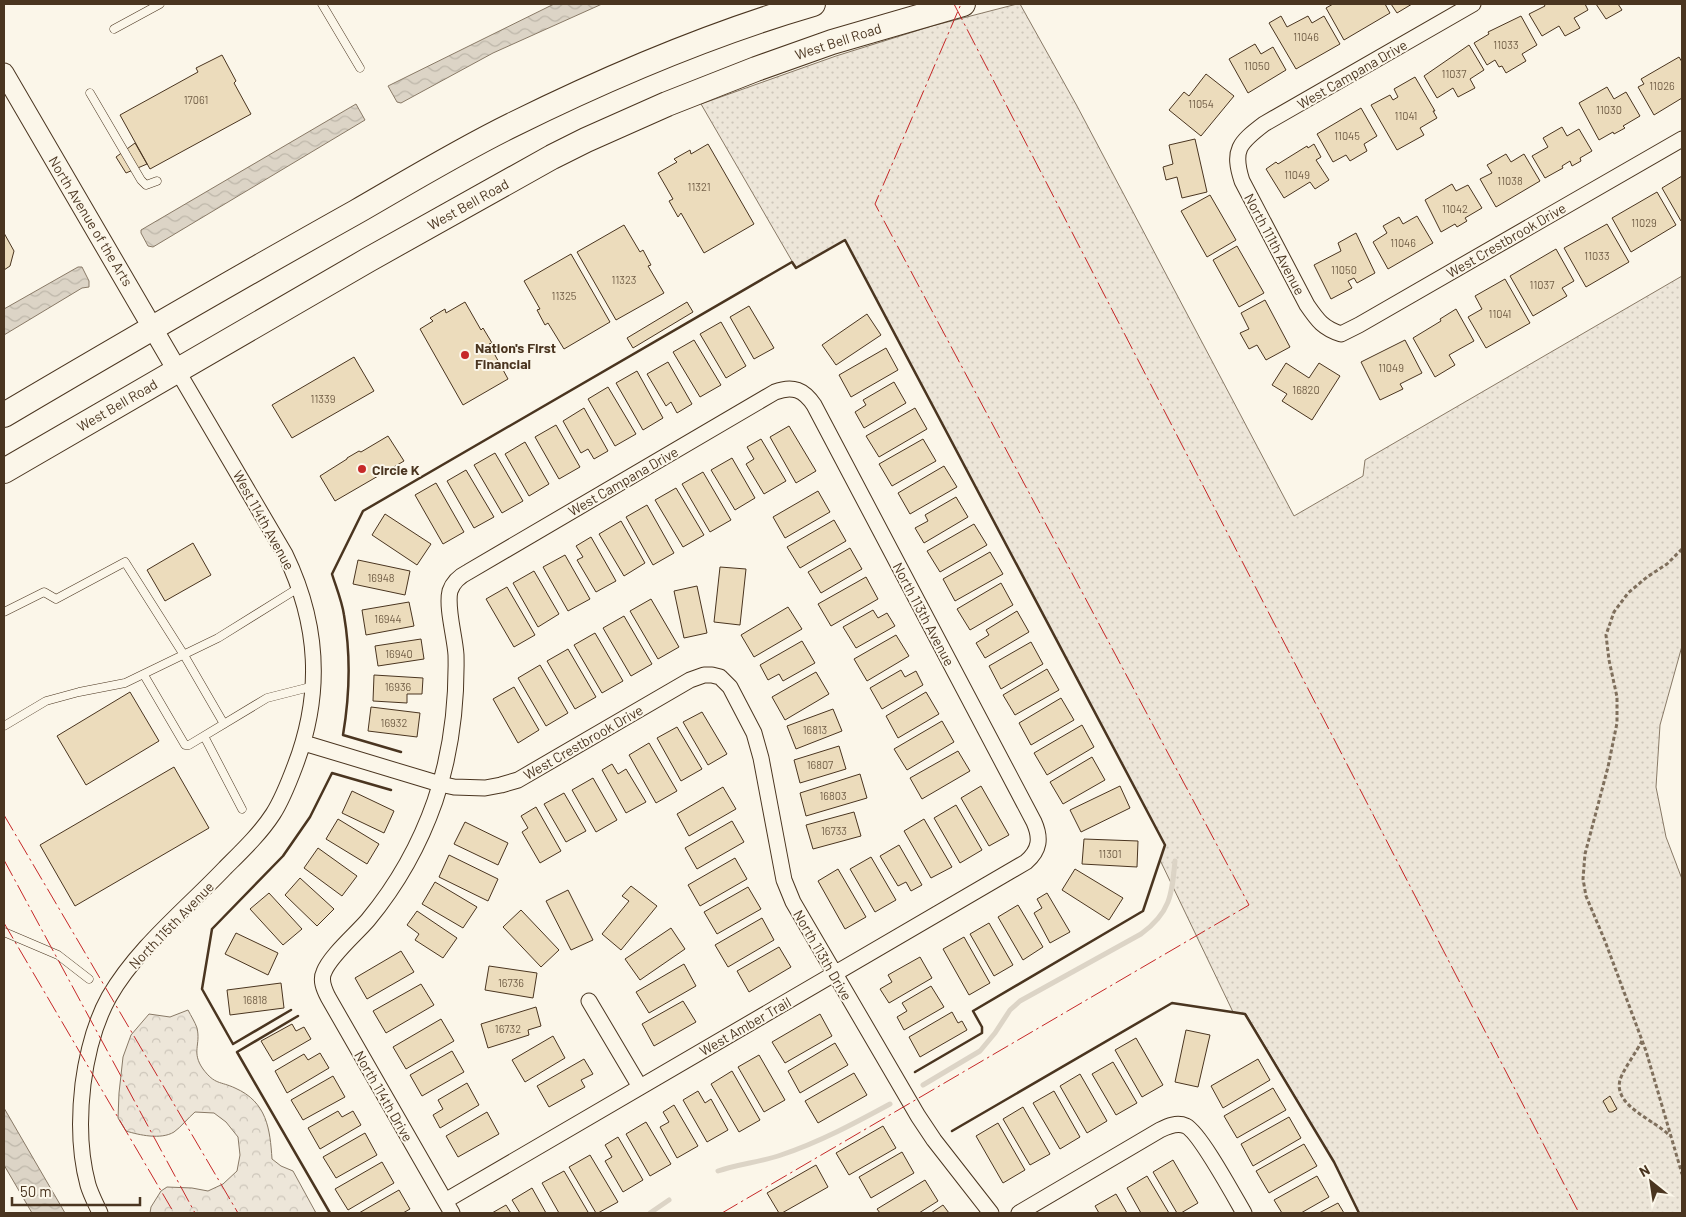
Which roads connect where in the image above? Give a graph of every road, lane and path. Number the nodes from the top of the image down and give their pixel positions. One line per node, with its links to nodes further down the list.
1 (160, 4): 6 (lane)
2 (322, 4): 7 (lane)
3 (813, 4): 13 (main road)
4 (963, 4): 15 (main road, West Bell Road)
5 (1473, 4): 11 (street, West Campana Drive)
6 (114, 29)
7 (360, 68)
8 (4, 75): 13 (street, North Avenue of the Arts)
9 (90, 93): 12 (lane)
10 (1682, 139): 14 (street, West Crestbrook Drive)
11 (1238, 151): 14 (street, North 111th Avenue)
12 (157, 182)
13 (153, 328): 15 (street, North Avenue of the Arts); 17 (main road)
14 (1328, 330)
15 (177, 370): 18 (main road, West Bell Road); 20 (street, West 114th Avenue)
16 (798, 389): 30 (street, West Campana Drive); 32 (street, North 113th Avenue)
17 (4, 415)
18 (4, 471)
19 (1682, 549): 37 (path)
20 (300, 587): 22 (lane); 25 (street, West 114th Avenue)
21 (4, 612): 22 (lane)
22 (184, 655): 23 (lane); 26 (lane)
23 (144, 675): 27 (lane); 28 (lane)
24 (712, 675): 30 (street, West Crestbrook Drive); 34 (street, North 113th Drive)
25 (314, 686): 26 (lane); 29 (street, West 114th Avenue)
26 (224, 724): 28 (lane)
27 (4, 726)
28 (204, 736): 31 (lane)
29 (304, 743): 30 (street, West Crestbrook Drive); 42 (street, North 115th Avenue)
30 (440, 784): 41 (street, North 114th Drive)
31 (242, 809)
32 (1039, 844): 34 (street, West Amber Trail)
33 (4, 932): 35 (lane)
34 (835, 974): 38 (street, West Amber Trail); 43 (street, North 113th Drive)
35 (89, 978)
36 (589, 1001): 38 (street)
37 (1642, 1041): 39 (path); 39 (path)
38 (640, 1087): 41 (street, West Amber Trail)
39 (1670, 1136): 40 (path)
40 (1682, 1174)
41 (448, 1207)
42 (100, 1213)
43 (991, 1213)
44 (1019, 1213): 45 (street)
45 (1244, 1213)

